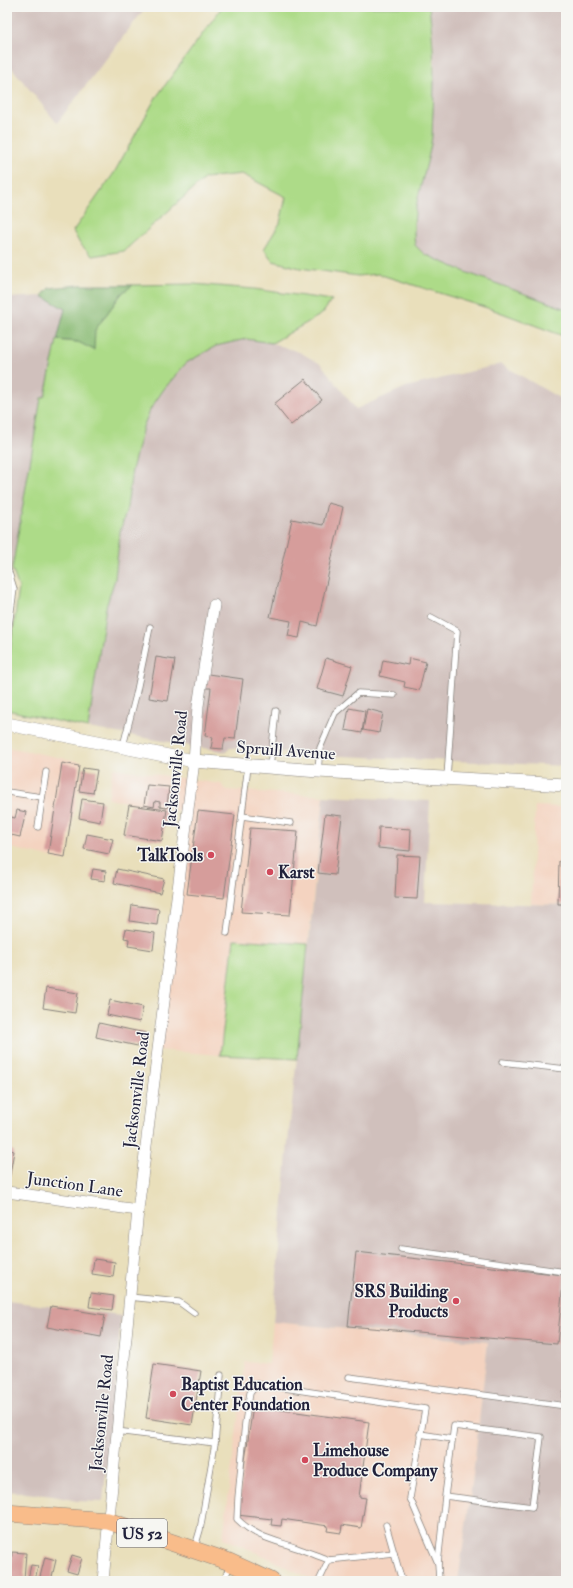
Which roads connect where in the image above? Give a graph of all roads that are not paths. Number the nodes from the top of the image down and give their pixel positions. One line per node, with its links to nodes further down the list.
1 (7, 566): 5 (lane)
2 (214, 605): 10 (street, Jacksonville Road)
3 (431, 617): 15 (lane)
4 (150, 627): 9 (lane)
5 (7, 639)
6 (394, 695): 13 (lane)
7 (276, 711): 12 (lane)
8 (7, 724): 9 (street, Spruill Avenue)
9 (123, 747): 10 (street, Spruill Avenue)
10 (194, 761): 11 (street, Spruill Avenue); 26 (street, Jacksonville Road)
11 (248, 766): 12 (street, Spruill Avenue); 19 (lane)
12 (270, 768): 13 (street, Spruill Avenue)
13 (318, 771): 15 (street, Spruill Avenue)
14 (46, 772): 18 (lane)
15 (447, 778): 16 (street, Spruill Avenue)
16 (566, 785)
17 (7, 792): 18 (lane)
18 (42, 797): 21 (lane)
19 (242, 816): 20 (lane); 22 (lane)
20 (291, 823)
21 (38, 827)
22 (227, 933)
23 (502, 1062): 24 (lane)
24 (566, 1069)
25 (7, 1192): 26 (street, Junction Lane)
26 (138, 1210): 29 (street, Jacksonville Road)
27 (401, 1249): 28 (lane)
28 (566, 1272)
29 (129, 1297): 30 (lane); 35 (street, Jacksonville Road)
30 (194, 1313)
31 (221, 1375): 38 (lane)
32 (349, 1377): 34 (lane)
33 (566, 1394): 34 (lane)
34 (565, 1406)
35 (116, 1431): 38 (lane); 41 (street, Jacksonville Road)
36 (420, 1434): 37 (lane); 45 (lane); 47 (lane)
37 (452, 1439): 39 (lane); 39 (lane)
38 (215, 1443): 43 (lane)
39 (445, 1496): 47 (lane)
40 (7, 1513): 41 (main road, US 52)
41 (108, 1521): 43 (main road, US 52); 48 (street, Jacksonville Road)
42 (386, 1525): 44 (lane)
43 (194, 1550): 46 (main road, US 52)
44 (394, 1553): 45 (lane); 52 (lane)
45 (329, 1560): 51 (lane)
46 (230, 1562): 49 (lane); 50 (main road, US 52)
47 (438, 1563): 53 (lane)
48 (103, 1581)
49 (224, 1581)
50 (271, 1581)
51 (319, 1581)
52 (402, 1581)
53 (439, 1581)

